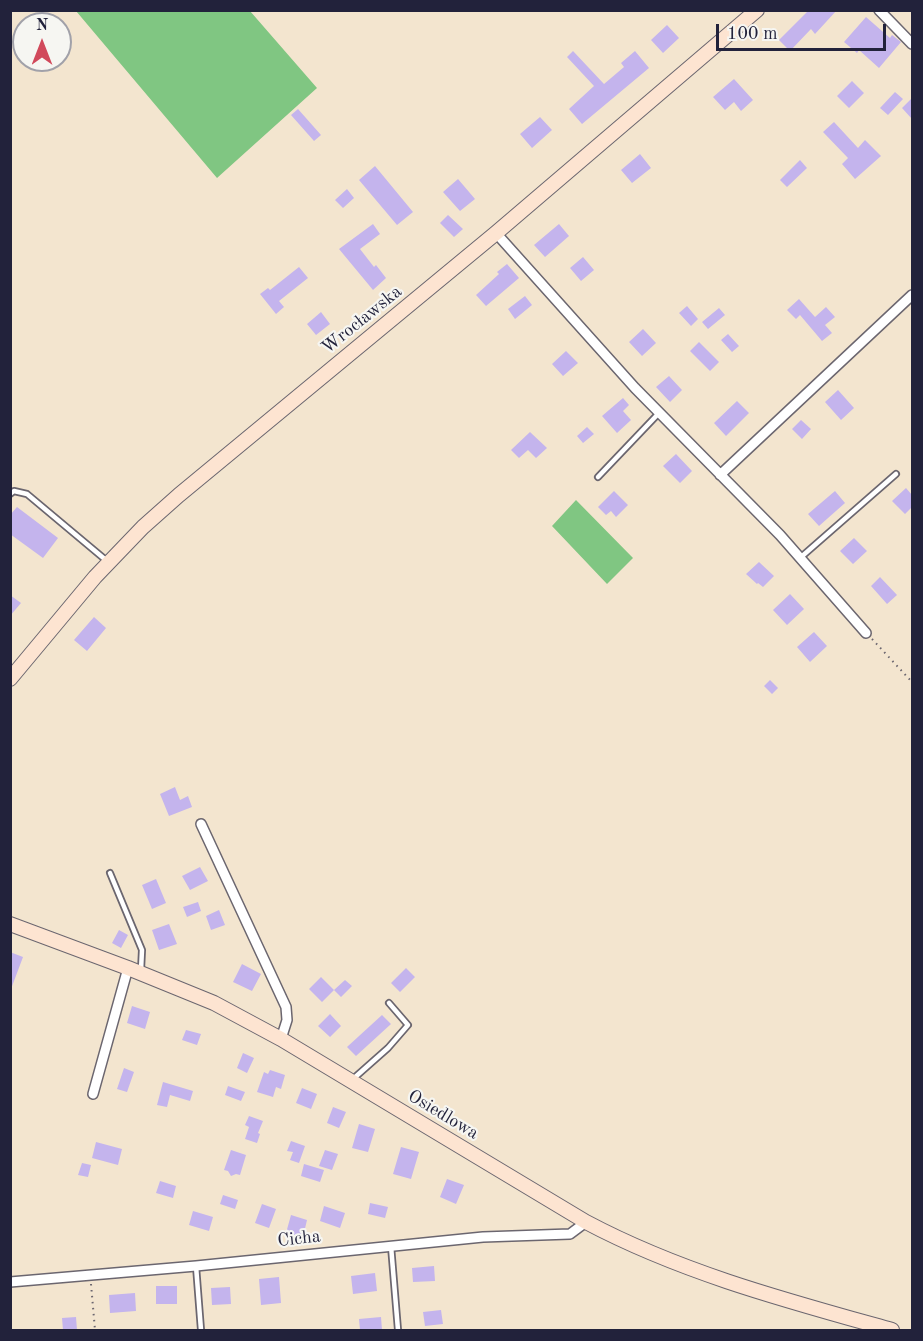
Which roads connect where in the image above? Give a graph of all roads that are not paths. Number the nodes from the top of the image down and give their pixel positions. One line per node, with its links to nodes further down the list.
1 (757, 10): 4 (street, Wrocławska)
2 (879, 10): 3 (street)
3 (912, 44)
4 (496, 233): 6 (street); 12 (street, Wrocławska)
5 (912, 295): 8 (street)
6 (659, 413): 8 (street); 9 (lane)
7 (896, 474): 11 (lane)
8 (720, 475): 11 (street)
9 (598, 477)
10 (10, 494): 12 (lane)
11 (800, 558): 13 (street)
12 (109, 563): 14 (street, Wrocławska)
13 (866, 633)
14 (10, 679)
15 (201, 824): 20 (street)
16 (110, 873): 18 (lane)
17 (10, 924): 18 (street, Osiedlowa)
18 (134, 970): 20 (street, Osiedlowa); 22 (street)
19 (389, 1003): 21 (lane)
20 (281, 1039): 21 (street, Osiedlowa)
21 (351, 1081): 23 (street, Osiedlowa)
22 (93, 1094)
23 (586, 1222): 24 (street, Cicha); 29 (street, Osiedlowa)
24 (390, 1246): 25 (street, Cicha); 28 (lane)
25 (196, 1266): 26 (street, Cicha); 27 (lane)
26 (10, 1282)
27 (201, 1330)
28 (398, 1330)
29 (890, 1330)

